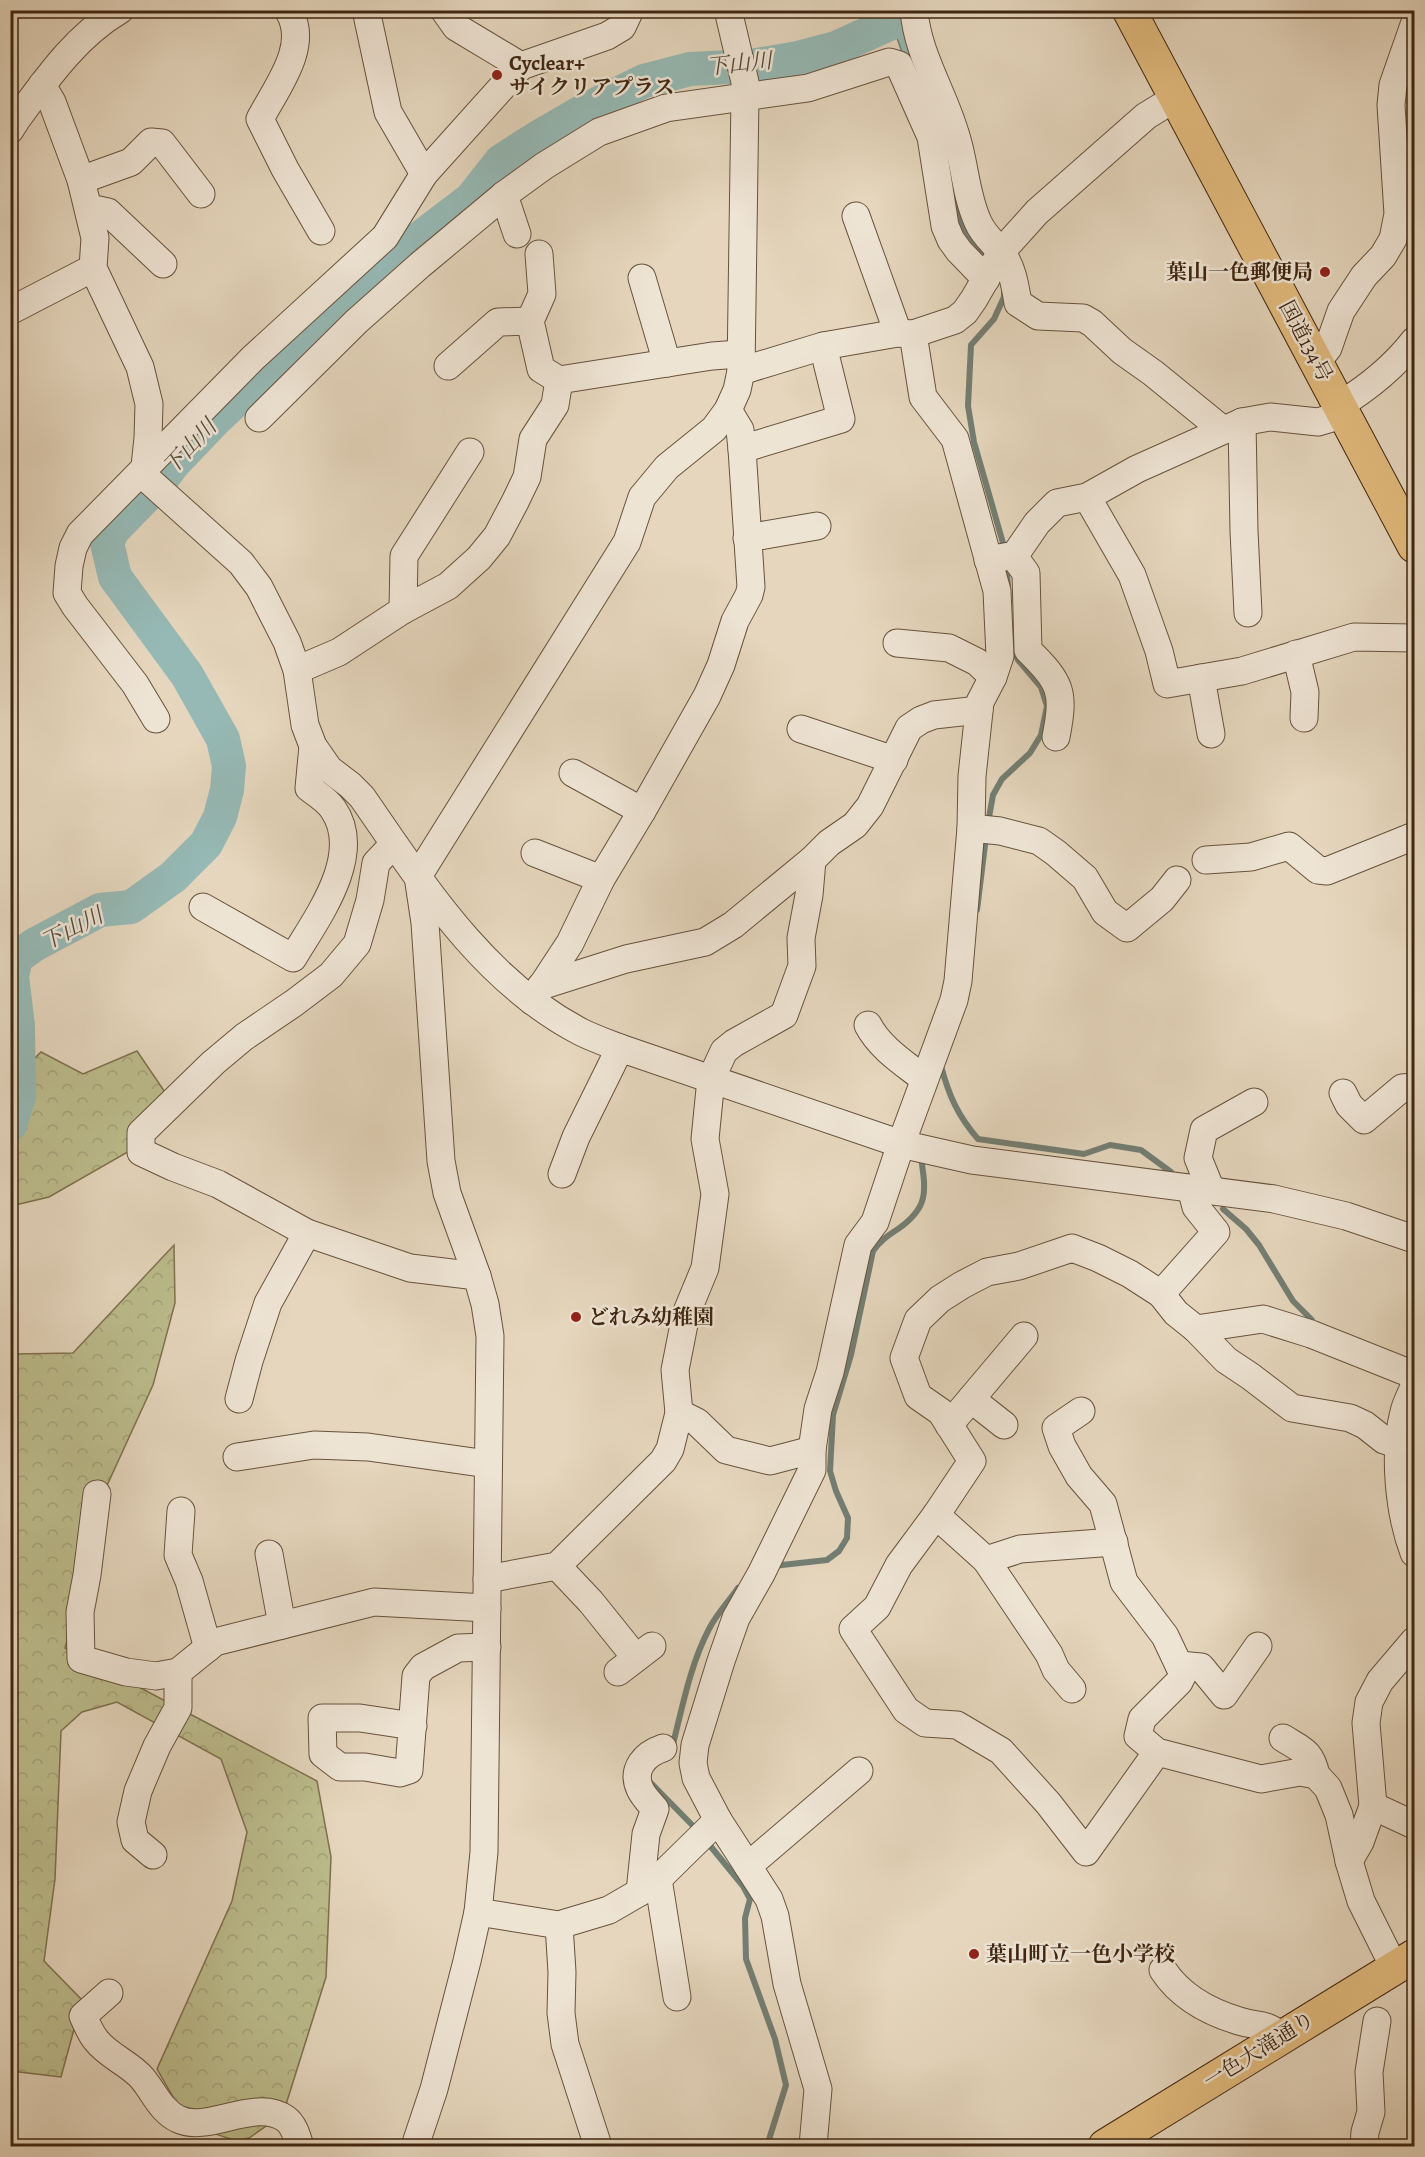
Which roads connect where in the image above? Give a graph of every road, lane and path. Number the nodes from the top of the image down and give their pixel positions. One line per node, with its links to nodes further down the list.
1 (288, 10): 21 (street)
2 (366, 10): 15 (street)
3 (444, 10): 10 (street)
4 (630, 10): 10 (street)
5 (728, 10): 12 (street)
6 (914, 10): 25 (street)
7 (1129, 10): 13 (main road, 国道134号)
8 (108, 12): 11 (street)
9 (1414, 25): 34 (street)
10 (521, 66): 15 (street)
11 (42, 85): 14 (street); 16 (street)
12 (745, 89): 18 (street); 25 (street); 33 (street)
13 (1177, 97): 25 (street); 34 (main road, 国道134号)
14 (12, 122)
15 (424, 174): 44 (street)
16 (81, 180): 17 (street); 19 (street)
17 (201, 194)
18 (504, 195): 22 (street); 40 (street)
19 (89, 208): 24 (street); 26 (street)
20 (856, 216): 30 (street)
21 (321, 231)
22 (517, 234)
23 (539, 254): 29 (street)
24 (163, 264)
25 (994, 265): 30 (street); 41 (street)
26 (93, 268): 28 (street); 44 (street)
27 (642, 278): 35 (street)
28 (10, 311)
29 (530, 321): 36 (street); 37 (street)
30 (905, 334): 31 (street); 49 (street)
31 (823, 346): 33 (street); 42 (street)
32 (1411, 353): 38 (street)
33 (740, 362): 35 (street); 39 (street)
34 (1317, 362): 38 (main road, 国道134号)
35 (667, 363): 37 (street)
36 (448, 366)
37 (559, 380): 50 (street)
38 (1342, 409): 41 (street); 48 (main road, 国道134号)
39 (728, 410): 42 (street); 74 (street)
40 (259, 418)
41 (1233, 426): 45 (street); 51 (street)
42 (742, 449): 47 (street)
43 (470, 452): 50 (street)
44 (145, 471): 55 (street); 60 (street)
45 (1087, 496): 49 (street); 57 (street)
46 (818, 526): 47 (street)
47 (747, 538): 67 (street)
48 (1414, 546)
49 (1003, 557): 56 (street); 63 (street)
50 (403, 610): 55 (street)
51 (1248, 613)
52 (1414, 638): 54 (street)
53 (897, 643): 56 (street)
54 (1296, 654): 57 (street); 59 (street)
55 (297, 670): 64 (street)
56 (993, 677): 58 (street)
57 (1201, 678): 62 (street)
58 (979, 710): 65 (street); 68 (street)
59 (1304, 718)
60 (156, 719)
61 (801, 729): 65 (street)
62 (1211, 734)
63 (1056, 737)
64 (313, 746): 70 (street); 77 (street)
65 (894, 760): 72 (street)
66 (573, 773): 67 (street)
67 (642, 811): 75 (street)
68 (984, 829): 76 (street); 82 (street)
69 (1414, 836): 73 (street)
70 (394, 844): 74 (street); 89 (street)
71 (535, 854): 75 (street)
72 (812, 860): 78 (street); 81 (street)
73 (1206, 860)
74 (418, 876): 78 (street); 91 (street)
75 (601, 879): 78 (street)
76 (1177, 880)
77 (203, 907)
78 (536, 994): 80 (street)
79 (868, 1025): 82 (street)
80 (620, 1048): 81 (street); 87 (street)
81 (711, 1079): 86 (street); 100 (street)
82 (924, 1079): 86 (street)
83 (1414, 1087): 84 (street)
84 (1343, 1093)
85 (1254, 1102): 88 (street)
86 (912, 1146): 88 (street); 104 (street)
87 (562, 1174)
88 (1201, 1189): 90 (street); 92 (street)
89 (307, 1233): 91 (street); 97 (street)
90 (1414, 1239)
91 (477, 1275): 106 (street)
92 (1161, 1294): 93 (street); 101 (street)
93 (1196, 1329): 95 (street); 103 (street)
94 (1024, 1336): 98 (street)
95 (1414, 1375)
96 (1414, 1386): 103 (street)
97 (239, 1399)
98 (971, 1399): 101 (street); 102 (street)
99 (1081, 1411): 111 (street)
100 (679, 1413): 104 (street); 115 (street)
101 (949, 1425): 110 (street)
102 (1004, 1425)
103 (1399, 1445): 108 (street)
104 (812, 1450): 135 (street)
105 (237, 1457): 106 (street)
106 (488, 1464): 116 (street)
107 (98, 1494): 125 (street)
108 (1407, 1495): 112 (street)
109 (182, 1511): 122 (street)
110 (936, 1515): 114 (street); 130 (street)
111 (1114, 1542): 114 (street); 124 (street)
112 (1414, 1553)
113 (269, 1554): 118 (street)
114 (986, 1560): 126 (street)
115 (557, 1566): 116 (street); 123 (street)
116 (487, 1579): 117 (street)
117 (487, 1608): 118 (street); 121 (street)
118 (282, 1625): 122 (street)
119 (1414, 1641): 133 (street)
120 (1258, 1646): 124 (street)
121 (487, 1647): 127 (street); 140 (street)
122 (208, 1648): 125 (street)
123 (635, 1659)
124 (1179, 1665): 130 (street)
125 (178, 1672): 136 (street)
126 (1072, 1689)
127 (412, 1726)
128 (1283, 1738): 132 (street)
129 (663, 1748): 139 (street)
130 (1158, 1752): 132 (street)
131 (859, 1771): 138 (street)
132 (1316, 1774): 137 (street)
133 (1373, 1806): 134 (street); 137 (street)
134 (1414, 1825)
135 (708, 1829): 138 (street); 139 (street)
136 (153, 1855)
137 (1349, 1862): 142 (street)
138 (748, 1866): 151 (street)
139 (649, 1886): 141 (street); 145 (street)
140 (478, 1912): 141 (street); 149 (street)
141 (559, 1925): 150 (street)
142 (1404, 1961): 147 (main road, 一色大滝通り)
143 (1163, 1970): 147 (street)
144 (109, 1993): 148 (street)
145 (677, 1997)
146 (1377, 2021): 153 (street)
147 (1282, 2036): 152 (main road, 一色大滝通り)
148 (300, 2146)
149 (415, 2146)
150 (598, 2146)
151 (813, 2146)
152 (1105, 2146)
153 (1364, 2146)

